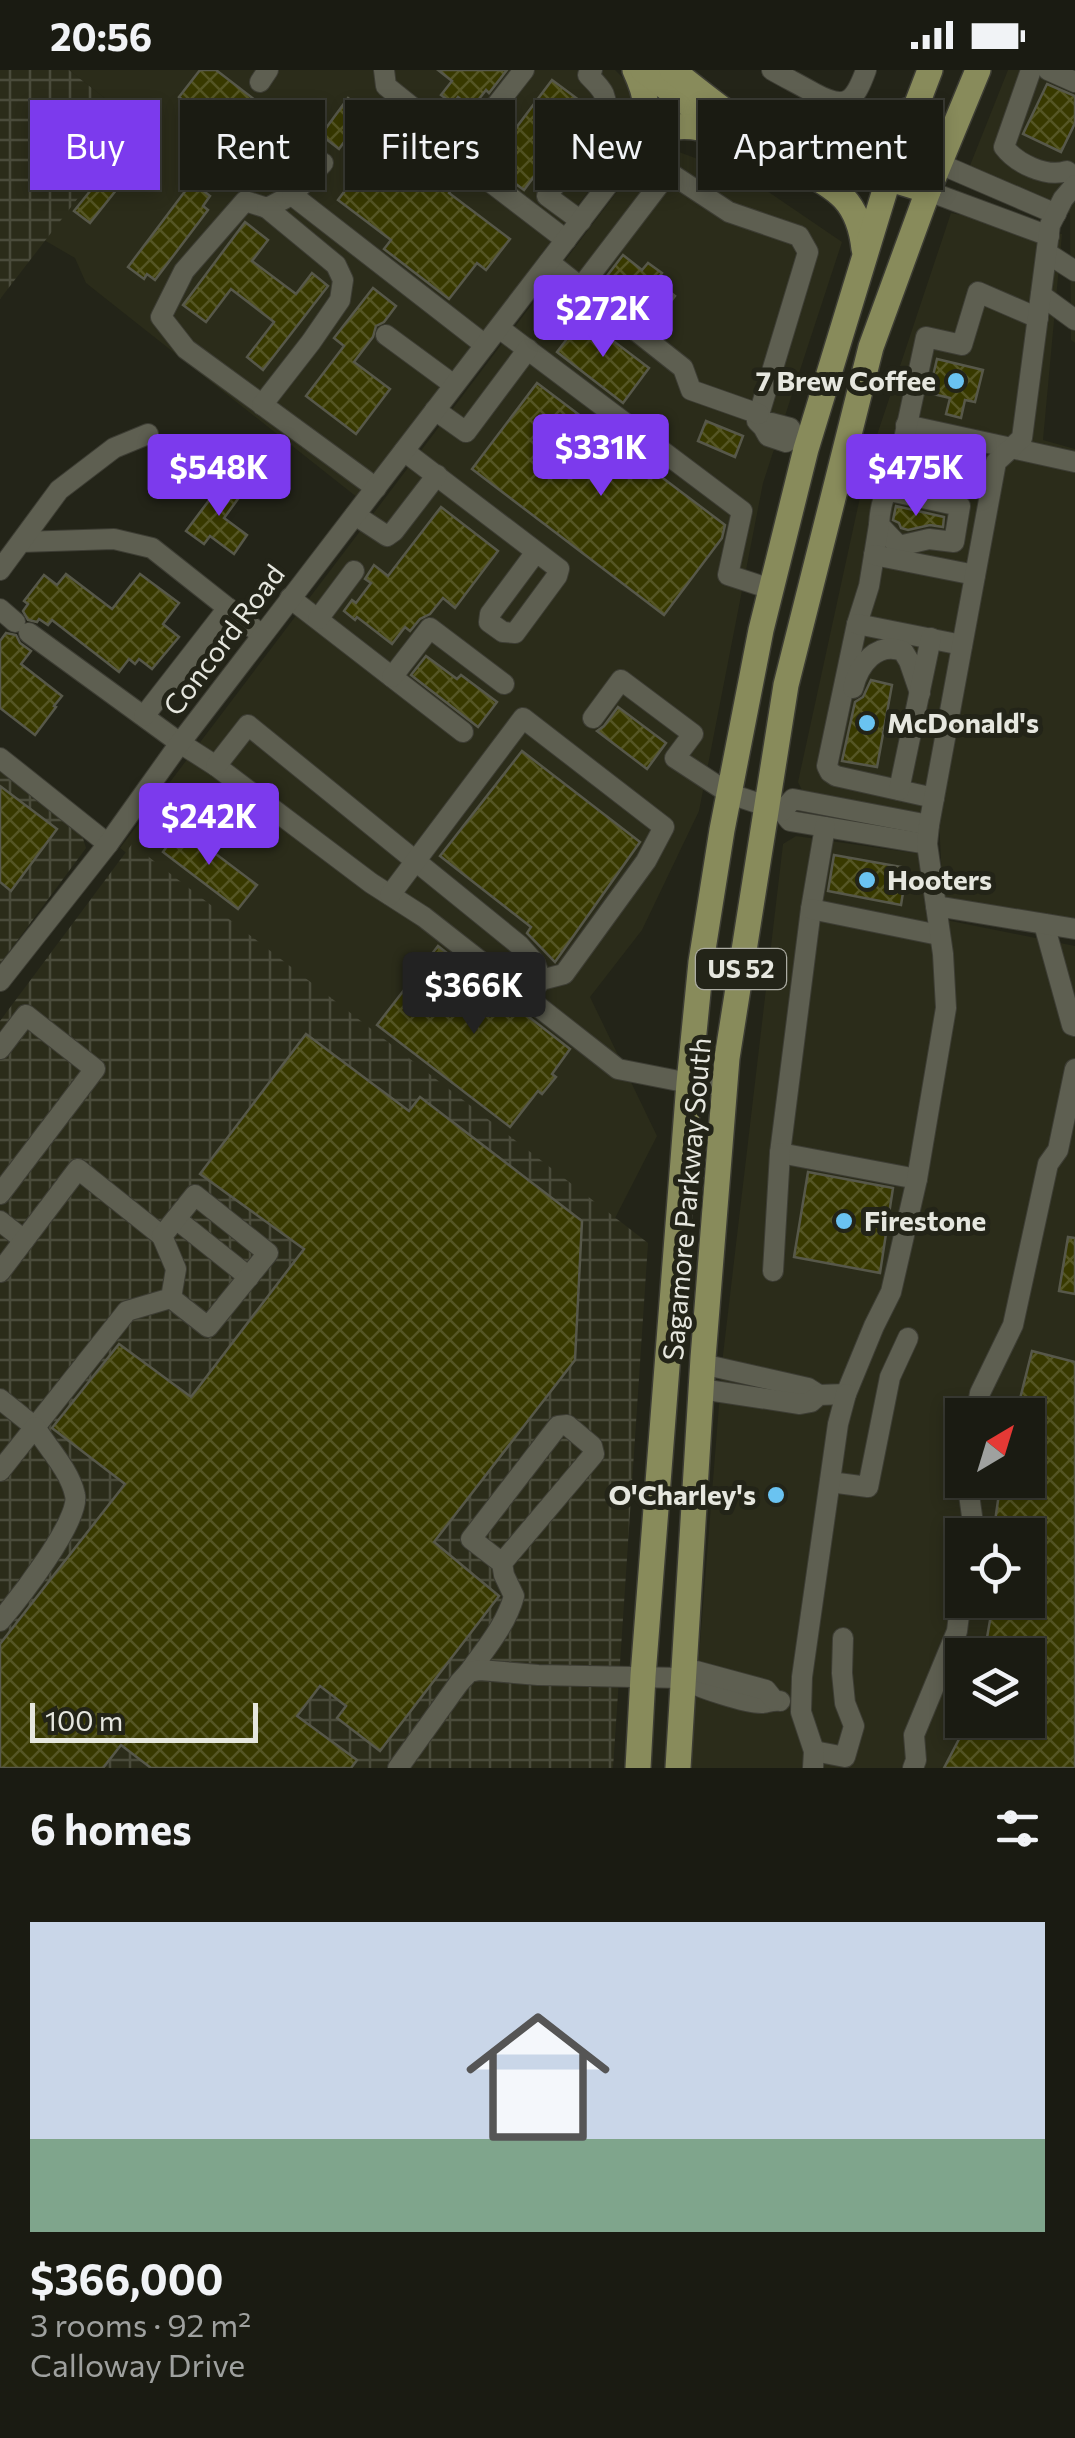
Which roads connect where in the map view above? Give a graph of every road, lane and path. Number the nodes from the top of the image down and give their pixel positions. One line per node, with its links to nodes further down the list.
1 (384, 70): 14 (street)
2 (524, 70): 15 (street)
3 (592, 70): 16 (street)
4 (635, 70): 17 (main road)
5 (644, 70): 21 (main road, US 52)
6 (772, 70): 7 (street)
7 (866, 70)
8 (978, 70): 22 (main road, Sagamore Parkway South)
9 (1031, 70): 24 (street)
10 (1048, 70): 13 (street)
11 (929, 71): 19 (main road); 20 (main road, Sagamore Parkway South)
12 (680, 72): 18 (main road, US 52)
13 (1075, 82)
14 (404, 100)
15 (501, 100)
16 (606, 100)
17 (646, 100)
18 (716, 100)
19 (911, 100)
20 (918, 100)
21 (698, 111)
22 (943, 157)
23 (943, 165): 36 (street)
24 (1073, 171): 36 (street)
25 (678, 179): 56 (street)
26 (297, 190): 34 (street)
27 (501, 190): 38 (street)
28 (552, 190): 37 (street)
29 (604, 190): 37 (street, Concord Road)
30 (655, 190): 45 (street)
31 (834, 190): 41 (main road, US 52)
32 (885, 190): 41 (main road, Sagamore Parkway South)
33 (928, 191): 39 (street); 96 (main road, Sagamore Parkway South / US 52)
34 (292, 195): 35 (street); 40 (street)
35 (268, 208): 43 (street); 54 (street)
36 (1056, 214): 39 (street)
37 (581, 221): 38 (street, Concord Road)
38 (566, 240): 42 (street, Concord Road)
39 (1048, 245): 44 (street); 46 (street)
40 (358, 247): 43 (street); 51 (street)
41 (864, 259): 59 (main road, Sagamore Parkway South / US 52)
42 (549, 262): 45 (street); 49 (street, Concord Road)
43 (336, 265): 54 (street)
44 (1075, 270)
45 (581, 287): 56 (street)
46 (1041, 294): 47 (street); 48 (street)
47 (1038, 318): 57 (street); 60 (street)
48 (1075, 320)
49 (499, 328): 51 (street, Concord Road); 52 (street)
50 (386, 334): 53 (street)
51 (485, 346): 53 (street, Concord Road)
52 (528, 350): 55 (street); 74 (street)
53 (454, 385): 55 (street, Concord Road)
54 (262, 405): 65 (street)
55 (435, 410): 61 (street, Concord Road)
56 (761, 420): 59 (street)
57 (906, 425): 60 (street); 64 (street)
58 (148, 434): 68 (street)
59 (802, 439): 74 (main road, Sagamore Parkway South / US 52)
60 (1012, 448): 62 (street); 73 (street)
61 (404, 450): 63 (street); 65 (street, Concord Road)
62 (1075, 462)
63 (437, 475): 66 (street); 69 (street)
64 (891, 483): 67 (street); 67 (street)
65 (376, 488): 66 (street, Concord Road)
66 (355, 515): 75 (street, Concord Road)
67 (880, 525): 70 (street)
68 (20, 542): 71 (street); 76 (street)
69 (536, 552)
70 (874, 555): 73 (street); 79 (street)
71 (0, 570)
72 (354, 571): 77 (street)
73 (975, 575): 82 (street)
74 (771, 589): 94 (main road, Sagamore Parkway South / US 52)
75 (290, 598): 77 (street); 80 (street, Concord Road)
76 (228, 608): 80 (street); 86 (street)
77 (318, 619): 83 (street)
78 (14, 621): 86 (street)
79 (856, 624): 81 (street); 92 (street)
80 (262, 635): 89 (street, Concord Road)
81 (931, 638): 82 (street); 85 (street)
82 (962, 644): 95 (street)
83 (392, 677): 84 (street); 88 (street)
84 (504, 684)
85 (920, 693): 92 (street); 93 (street)
86 (144, 716): 89 (street)
87 (593, 718): 94 (street)
88 (463, 732)
89 (180, 743): 91 (street); 99 (street, Concord Road)
90 (0, 758): 99 (street)
91 (216, 766): 100 (street); 101 (street)
92 (846, 778): 93 (street)
93 (899, 790): 95 (street)
94 (730, 794): 96 (street); 113 (main road, Sagamore Parkway South / US 52)
95 (934, 798): 98 (street)
96 (774, 809): 97 (street); 98 (street); 114 (main road, Sagamore Parkway South / US 52)
97 (825, 827): 98 (street); 103 (street)
98 (928, 834): 102 (street)
99 (108, 844): 108 (street, Concord Road)
100 (414, 860): 101 (street); 107 (street); 107 (street)
101 (390, 896): 109 (street)
102 (936, 906): 104 (street); 106 (street)
103 (810, 909): 106 (street); 115 (street)
104 (1044, 924): 105 (street); 110 (street)
105 (1075, 929)
106 (939, 936): 116 (street)
107 (541, 980): 109 (street)
108 (0, 981)
109 (527, 998): 113 (street)
110 (1074, 1029)
111 (0, 1048): 117 (street)
112 (1075, 1070): 129 (street)
113 (689, 1083): 114 (street); 139 (main road, Sagamore Parkway South / US 52)
114 (725, 1086): 127 (main road, Sagamore Parkway South / US 52)
115 (780, 1153): 116 (street); 123 (street)
116 (916, 1179): 128 (street)
117 (0, 1194)
118 (176, 1219): 120 (street); 124 (street); 124 (street)
119 (0, 1221): 121 (street)
120 (162, 1236): 121 (street); 125 (street)
121 (24, 1240): 122 (street)
122 (0, 1272)
123 (773, 1272)
124 (249, 1277): 125 (street)
125 (170, 1298): 131 (street)
126 (908, 1338): 133 (street)
127 (702, 1376): 128 (street); 140 (main road, Sagamore Parkway South / US 52)
128 (846, 1394): 133 (street)
129 (979, 1398)
130 (0, 1399): 131 (street)
131 (35, 1428): 132 (street); 135 (street)
132 (0, 1471)
133 (830, 1482): 141 (street)
134 (502, 1563): 134 (street); 138 (street)
135 (1, 1617)
136 (959, 1618): 146 (street)
137 (843, 1638): 142 (street)
138 (469, 1672): 139 (street); 143 (street)
139 (643, 1676): 140 (street); 144 (main road, Sagamore Parkway South / US 52)
140 (682, 1678): 141 (street); 145 (main road, Sagamore Parkway South / US 52)
141 (802, 1705): 142 (street)
142 (814, 1760)
143 (399, 1768)
144 (638, 1768)
145 (678, 1768)
146 (913, 1768)

